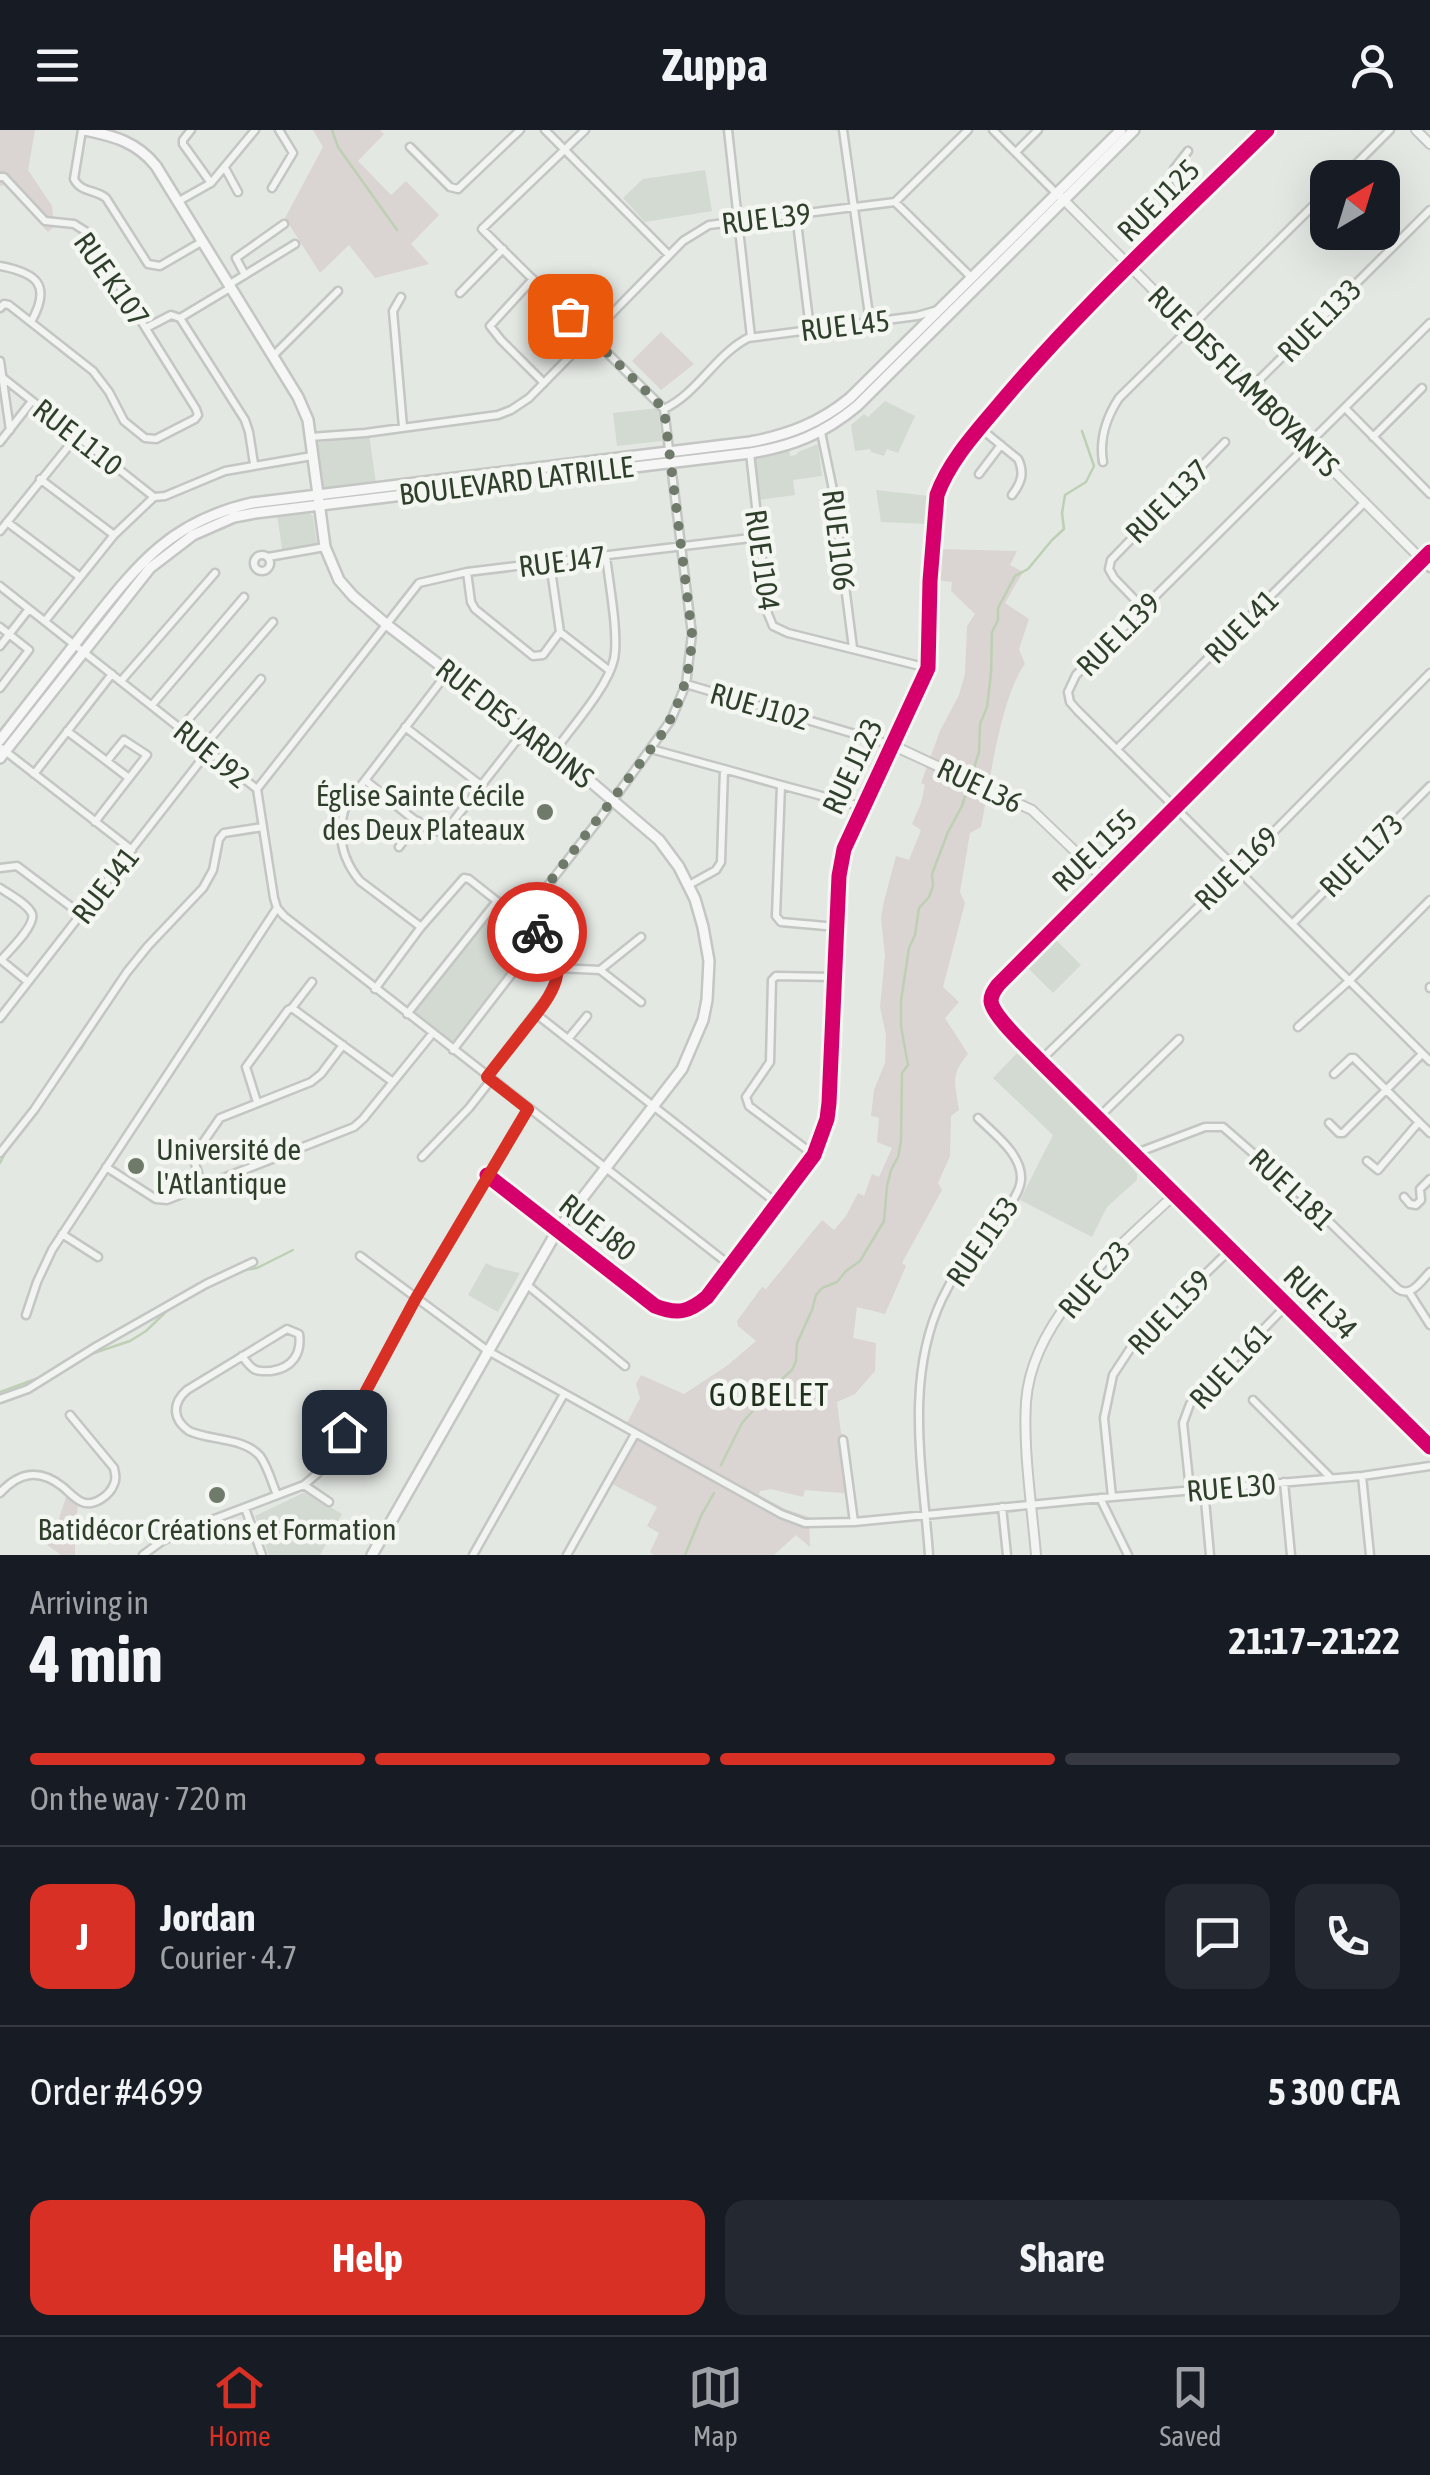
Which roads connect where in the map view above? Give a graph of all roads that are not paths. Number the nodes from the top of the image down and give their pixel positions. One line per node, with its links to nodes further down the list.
1 (84, 130): 30 (main road, RUE DES JARDINS); 39 (street)
2 (191, 130): 26 (street)
3 (254, 130): 24 (street)
4 (279, 130): 27 (street)
5 (520, 130): 19 (street)
6 (544, 130): 20 (street)
7 (586, 130): 20 (street)
8 (728, 130): 37 (street)
9 (843, 130): 33 (street)
10 (968, 130): 31 (street)
11 (993, 130): 22 (street)
12 (1038, 130): 22 (street)
13 (1122, 130): 29 (main road, BOULEVARD LATRILLE)
14 (1134, 130): 29 (main road, BOULEVARD LATRILLE)
15 (1267, 130): 32 (street, RUE J125)
16 (1390, 130): 23 (street)
17 (1416, 130): 18 (street)
18 (1430, 144)
19 (410, 147)
20 (564, 149): 41 (street); 42 (street)
21 (1188, 151): 32 (street)
22 (1016, 152): 29 (street)
23 (1360, 160)
24 (224, 168): 26 (street); 28 (street)
25 (0, 177): 59 (street, RUE K107)
26 (212, 182): 30 (street)
27 (272, 188)
28 (238, 192)
29 (1060, 197): 44 (street, RUE DES FLAMBOYANTS); 46 (main road, BOULEVARD LATRILLE); 75 (main road, BOULEVARD LATRILLE)
30 (179, 201): 39 (main road, RUE DES JARDINS)
31 (895, 202): 33 (street, RUE L39); 46 (street)
32 (1190, 206): 44 (street, RUE J125)
33 (854, 208): 36 (street, RUE L39); 56 (street)
34 (1310, 210): 58 (street)
35 (1430, 210): 67 (street, RUE L133)
36 (796, 214): 37 (street, RUE L39); 60 (street)
37 (739, 221): 42 (street, RUE L39); 62 (street)
38 (284, 224): 45 (street)
39 (203, 241): 48 (main road, RUE DES JARDINS)
40 (295, 244): 45 (street)
41 (502, 250): 47 (street); 50 (street)
42 (669, 254): 61 (street, RUE L39)
43 (0, 266): 55 (street)
44 (1130, 266): 58 (street, RUE DES FLAMBOYANTS); 73 (street, RUE J123)
45 (245, 275): 48 (street)
46 (972, 278): 53 (main road, BOULEVARD LATRILLE)
47 (533, 279): 61 (street); 66 (street)
48 (231, 286): 54 (street); 63 (main road, RUE DES JARDINS)
49 (338, 291): 63 (street)
50 (460, 293)
51 (401, 297): 72 (street)
52 (0, 308): 55 (street)
53 (942, 308): 56 (street, RUE L45); 85 (main road, BOULEVARD LATRILLE)
54 (180, 318): 59 (street); 87 (street)
55 (32, 322): 59 (street, RUE K107)
56 (870, 322): 60 (street, RUE L45)
57 (1430, 322): 70 (street, RUE L139)
58 (1190, 327): 67 (street, RUE DES FLAMBOYANTS); 86 (street)
59 (146, 328)
60 (810, 329): 62 (street, RUE L45)
61 (590, 336): 66 (street, RUE L39); 71 (street)
62 (750, 338): 71 (street)
63 (274, 356): 78 (main road, RUE DES JARDINS)
64 (0, 362): 65 (street)
65 (2, 377): 69 (street, RUE L110); 74 (street)
66 (544, 383): 72 (street, RUE L39)
67 (1250, 388): 82 (street, RUE DES FLAMBOYANTS)
68 (1422, 388): 76 (street)
69 (32, 401): 74 (street); 77 (street, RUE L110)
70 (1345, 408): 76 (street); 82 (street, RUE L139)
71 (664, 409): 85 (street)
72 (404, 426): 78 (street, RUE L39)
73 (980, 428): 81 (street); 124 (street, RUE J123)
74 (10, 430): 79 (street)
75 (822, 432): 83 (main road, BOULEVARD LATRILLE); 123 (street, RUE J106)
76 (1373, 436): 91 (street)
77 (76, 437): 89 (street); 94 (street, RUE L110)
78 (310, 437): 84 (main road, RUE DES JARDINS)
79 (0, 442)
80 (1225, 442): 113 (street, RUE L137)
81 (1001, 445): 88 (street); 93 (street)
82 (1308, 445): 96 (street, RUE DES FLAMBOYANTS); 113 (street, RUE L139)
83 (750, 452): 85 (main road, BOULEVARD LATRILLE); 100 (street, RUE J104)
84 (312, 456): 87 (street); 95 (main road, RUE DES JARDINS)
85 (671, 456): 95 (main road, BOULEVARD LATRILLE); 101 (street)
86 (1103, 462)
87 (254, 464): 94 (street)
88 (980, 474)
89 (40, 479): 97 (street); 99 (street)
90 (1430, 480): 91 (street)
91 (1423, 487): 92 (street)
92 (1430, 494)
93 (1012, 495)
94 (154, 497): 99 (street)
95 (317, 500): 102 (main road, RUE DES JARDINS); 122 (main road, BOULEVARD LATRILLE)
96 (1364, 502): 104 (street, RUE DES FLAMBOYANTS); 142 (street, RUE L41)
97 (8, 522): 98 (street); 110 (street)
98 (0, 532)
99 (114, 535): 110 (street)
100 (759, 537): 101 (street, RUE J47); 123 (street, RUE J104)
101 (682, 546): 103 (street, RUE J47); 131 (street)
102 (325, 547): 105 (street); 117 (main road, RUE DES JARDINS)
103 (606, 556): 106 (street, RUE J47); 125 (street)
104 (1426, 556): 107 (street, RUE DES FLAMBOYANTS); 155 (street, RUE L155)
105 (268, 557)
106 (550, 563): 108 (street, RUE J47); 119 (street)
107 (1430, 568)
108 (467, 572): 117 (street, RUE J47); 119 (street)
109 (214, 573): 130 (street)
110 (80, 576): 115 (street)
111 (0, 586): 114 (street, RUE J92)
112 (244, 597): 133 (street)
113 (1143, 608): 142 (street, RUE L139)
114 (29, 609): 115 (street, RUE J92); 120 (street)
115 (45, 621): 122 (street, RUE J92)
116 (272, 622): 135 (street)
117 (386, 624): 126 (main road, RUE DES JARDINS); 152 (street, RUE J47)
118 (0, 628): 120 (street)
119 (560, 632): 125 (street)
120 (9, 635): 121 (street); 132 (street)
121 (0, 646)
122 (79, 648): 128 (street, RUE J92); 140 (main road, BOULEVARD LATRILLE)
123 (853, 650): 124 (street, RUE J104)
124 (928, 668): 138 (street, RUE J123)
125 (610, 671): 143 (street)
126 (448, 672): 134 (street); 137 (main road, RUE DES JARDINS)
127 (1430, 672): 162 (street, RUE L169)
128 (112, 674): 130 (street, RUE J92); 136 (street)
129 (261, 679): 139 (street, RUE J41)
130 (120, 681): 133 (street, RUE J92)
131 (686, 684): 138 (street, RUE J102); 141 (street)
132 (0, 688)
133 (152, 705): 135 (street, RUE J92)
134 (406, 727): 148 (street); 150 (street)
135 (181, 728): 139 (street, RUE J92)
136 (67, 730): 144 (street); 146 (street)
137 (524, 731): 143 (main road, RUE DES JARDINS); 150 (street)
138 (892, 745): 154 (street, RUE J123); 163 (street, RUE L36)
139 (207, 748): 152 (street, RUE J92); 160 (street, RUE J41)
140 (1, 749): 146 (street)
141 (651, 749): 145 (street); 153 (street)
142 (1117, 749): 155 (street, RUE L139)
143 (553, 753): 153 (main road, RUE DES JARDINS)
144 (106, 761): 147 (street); 147 (street)
145 (724, 769): 149 (street); 164 (street)
146 (34, 774): 157 (street)
147 (129, 778): 157 (street)
148 (365, 780): 156 (street); 172 (street)
149 (781, 785): 154 (street); 173 (street)
150 (482, 786): 156 (street)
151 (1430, 786): 171 (street, RUE L173)
152 (257, 789): 158 (street, RUE J92)
153 (614, 800): 164 (main road, RUE DES JARDINS); 170 (street)
154 (863, 807): 173 (street, RUE J123)
155 (1176, 809): 162 (street, RUE L139); 163 (street, RUE L155)
156 (418, 821): 159 (street)
157 (95, 822): 160 (street)
158 (263, 827): 168 (street, RUE J92); 211 (street)
159 (399, 847)
160 (132, 850): 169 (street, RUE J41)
161 (0, 868): 169 (street)
162 (1238, 868): 171 (street, RUE L139); 197 (street, RUE L169)
163 (1104, 878): 197 (street, RUE L155)
164 (689, 885): 204 (main road, RUE DES JARDINS)
165 (0, 888): 176 (street)
166 (1430, 900): 180 (street)
167 (496, 901): 170 (street); 172 (street); 186 (street)
168 (277, 908): 183 (street); 216 (street)
169 (82, 915): 181 (street, RUE J41)
170 (521, 920): 174 (street)
171 (1292, 924): 180 (street, RUE L139)
172 (421, 927): 183 (street)
173 (836, 927): 179 (street, RUE J123)
174 (541, 936): 177 (street); 195 (street)
175 (641, 937): 178 (street)
176 (0, 960): 181 (street)
177 (558, 968): 178 (street); 187 (street)
178 (600, 970): 184 (street)
179 (834, 978): 213 (street, RUE J123); 213 (street)
180 (1350, 981): 190 (street); 196 (street, RUE L139)
181 (28, 982): 189 (street, RUE J41)
182 (312, 982): 185 (street)
183 (375, 990): 186 (street)
184 (642, 1002)
185 (292, 1008): 194 (street); 203 (street)
186 (407, 1014): 191 (street)
187 (536, 1014): 192 (street); 200 (street)
188 (587, 1016): 192 (street)
189 (0, 1018)
190 (1298, 1027)
191 (432, 1034): 195 (street); 201 (street)
192 (568, 1039): 204 (street)
193 (1179, 1039): 207 (street)
194 (343, 1045): 201 (street); 203 (street)
195 (453, 1050): 200 (street)
196 (1422, 1054): 198 (street, RUE L139); 202 (street)
197 (1040, 1061): 207 (street, RUE L155)
198 (1430, 1061)
199 (1334, 1074): 202 (street)
200 (489, 1079): 205 (street); 214 (street)
201 (393, 1082): 220 (street)
202 (1388, 1090): 208 (street); 209 (street)
203 (258, 1102): 220 (street)
204 (654, 1107): 217 (main road, RUE DES JARDINS); 223 (street)
205 (528, 1109): 217 (street); 218 (street)
206 (978, 1118): 264 (street, RUE J153)
207 (1098, 1118): 212 (street, RUE L155)
208 (1419, 1122): 210 (street); 215 (street)
209 (1328, 1123)
210 (1430, 1133)
211 (0, 1153)
212 (1134, 1154): 221 (street, RUE L155); 233 (street, RUE L181)
213 (814, 1155): 223 (street, RUE J123)
214 (422, 1157)
215 (1368, 1161)
216 (106, 1166): 220 (street); 225 (street)
217 (605, 1170): 224 (main road, RUE DES JARDINS); 230 (street)
218 (488, 1175): 224 (street, RUE J80); 234 (street)
219 (1430, 1179): 222 (street)
220 (202, 1186)
221 (1174, 1195): 226 (street, RUE L34); 261 (street, RUE C23)
222 (1404, 1197)
223 (778, 1204): 230 (street, RUE J123)
224 (557, 1231): 232 (main road, RUE DES JARDINS); 236 (street, RUE J80)
225 (62, 1234): 228 (street); 237 (street)
226 (1230, 1250): 235 (street, RUE L34); 258 (street, RUE L159)
227 (360, 1256): 234 (street, RUE L30)
228 (98, 1257)
229 (253, 1262): 243 (street)
230 (731, 1266): 236 (street, RUE J123)
231 (1430, 1272): 233 (street)
232 (526, 1284): 239 (main road, RUE DES JARDINS); 241 (street)
233 (1409, 1292): 238 (street)
234 (416, 1298): 239 (street, RUE L30); 253 (street)
235 (1286, 1306): 248 (street, RUE L34); 255 (street, RUE L161)
236 (681, 1312)
237 (26, 1315)
238 (1430, 1324)
239 (488, 1351): 242 (street, RUE L30); 268 (main road, RUE DES JARDINS)
240 (242, 1356): 240 (street); 257 (street)
241 (625, 1366)
242 (564, 1394): 246 (street, RUE L30); 269 (street)
243 (0, 1398)
244 (1253, 1400): 251 (street)
245 (70, 1414): 256 (street)
246 (635, 1434): 265 (street, RUE L30); 270 (street)
247 (843, 1440): 265 (street)
248 (1430, 1447)
249 (1430, 1466): 250 (street, RUE L30)
250 (1362, 1476): 251 (street, RUE L30); 277 (street)
251 (1331, 1478): 252 (street, RUE L30)
252 (1284, 1482): 254 (street, RUE L30); 276 (street)
253 (304, 1484): 257 (street); 260 (street)
254 (1204, 1489): 255 (street, RUE L30); 275 (street)
255 (1190, 1490): 258 (street, RUE L30)
256 (0, 1492)
257 (277, 1496): 263 (street)
258 (1112, 1496): 259 (street, RUE L30)
259 (1100, 1498): 261 (street, RUE L30); 274 (street)
260 (329, 1502)
261 (1032, 1504): 262 (street, RUE L30); 273 (street, RUE C23)
262 (1002, 1507): 264 (street, RUE L30); 272 (street)
263 (244, 1508): 266 (street); 267 (street)
264 (926, 1515): 265 (street, RUE L30); 271 (street, RUE J153)
265 (854, 1522)
266 (143, 1555)
267 (262, 1555)
268 (372, 1555)
269 (474, 1555)
270 (567, 1555)
271 (929, 1555)
272 (1007, 1555)
273 (1036, 1555)
274 (1128, 1555)
275 (1210, 1555)
276 (1290, 1555)
277 (1370, 1555)

